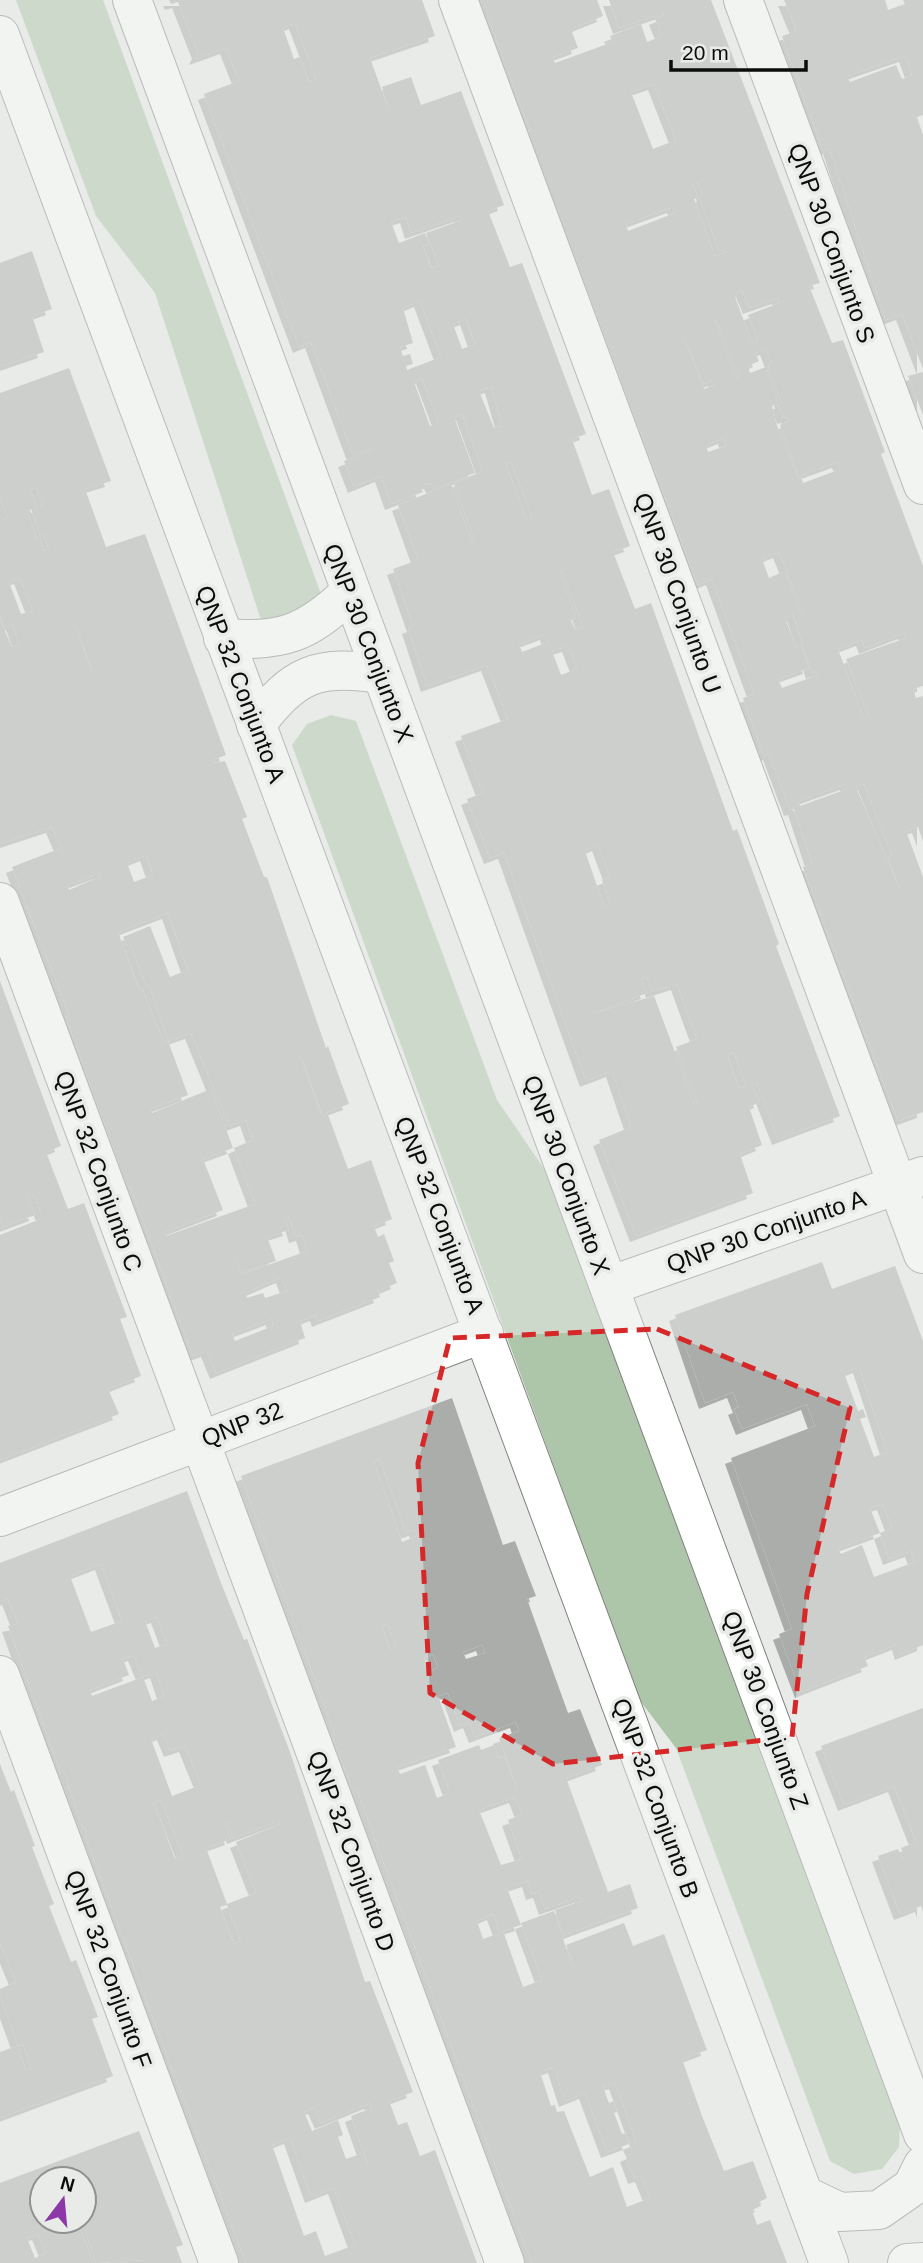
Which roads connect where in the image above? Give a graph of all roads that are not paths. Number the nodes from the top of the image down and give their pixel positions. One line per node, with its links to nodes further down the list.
1 (132, 0): 6 (street, QNP 30 Conjunto X)
2 (458, 0): 11 (street, QNP 30 Conjunto U)
3 (743, 0): 5 (street, QNP 30 Conjunto S)
4 (0, 35): 7 (street, QNP 32 Conjunto A)
5 (923, 485)
6 (350, 592): 7 (street); 8 (street, QNP 30 Conjunto X)
7 (223, 638): 9 (street, QNP 32 Conjunto A)
8 (380, 674): 9 (street); 13 (street, QNP 30 Conjunto X)
9 (257, 725): 14 (street, QNP 32 Conjunto A)
10 (0, 902): 15 (street, QNP 32 Conjunto C)
11 (910, 1181): 12 (street, QNP 30 Conjunto U); 13 (street, QNP 30 Conjunto A)
12 (923, 1254)
13 (609, 1286): 18 (street, QNP 30 Conjunto Z)
14 (484, 1333): 15 (street, QNP 32); 20 (street, QNP 32 Conjunto B)
15 (199, 1440): 16 (street, QNP 32); 23 (street, QNP 32 Conjunto D)
16 (0, 1517)
17 (0, 1675): 22 (street, QNP 32 Conjunto F)
18 (923, 2134)
19 (923, 2165): 20 (street)
20 (804, 2195): 24 (street, QNP 32 Conjunto B)
21 (923, 2262): 25 (street)
22 (219, 2263)
23 (505, 2263)
24 (829, 2263)
25 (906, 2263)

